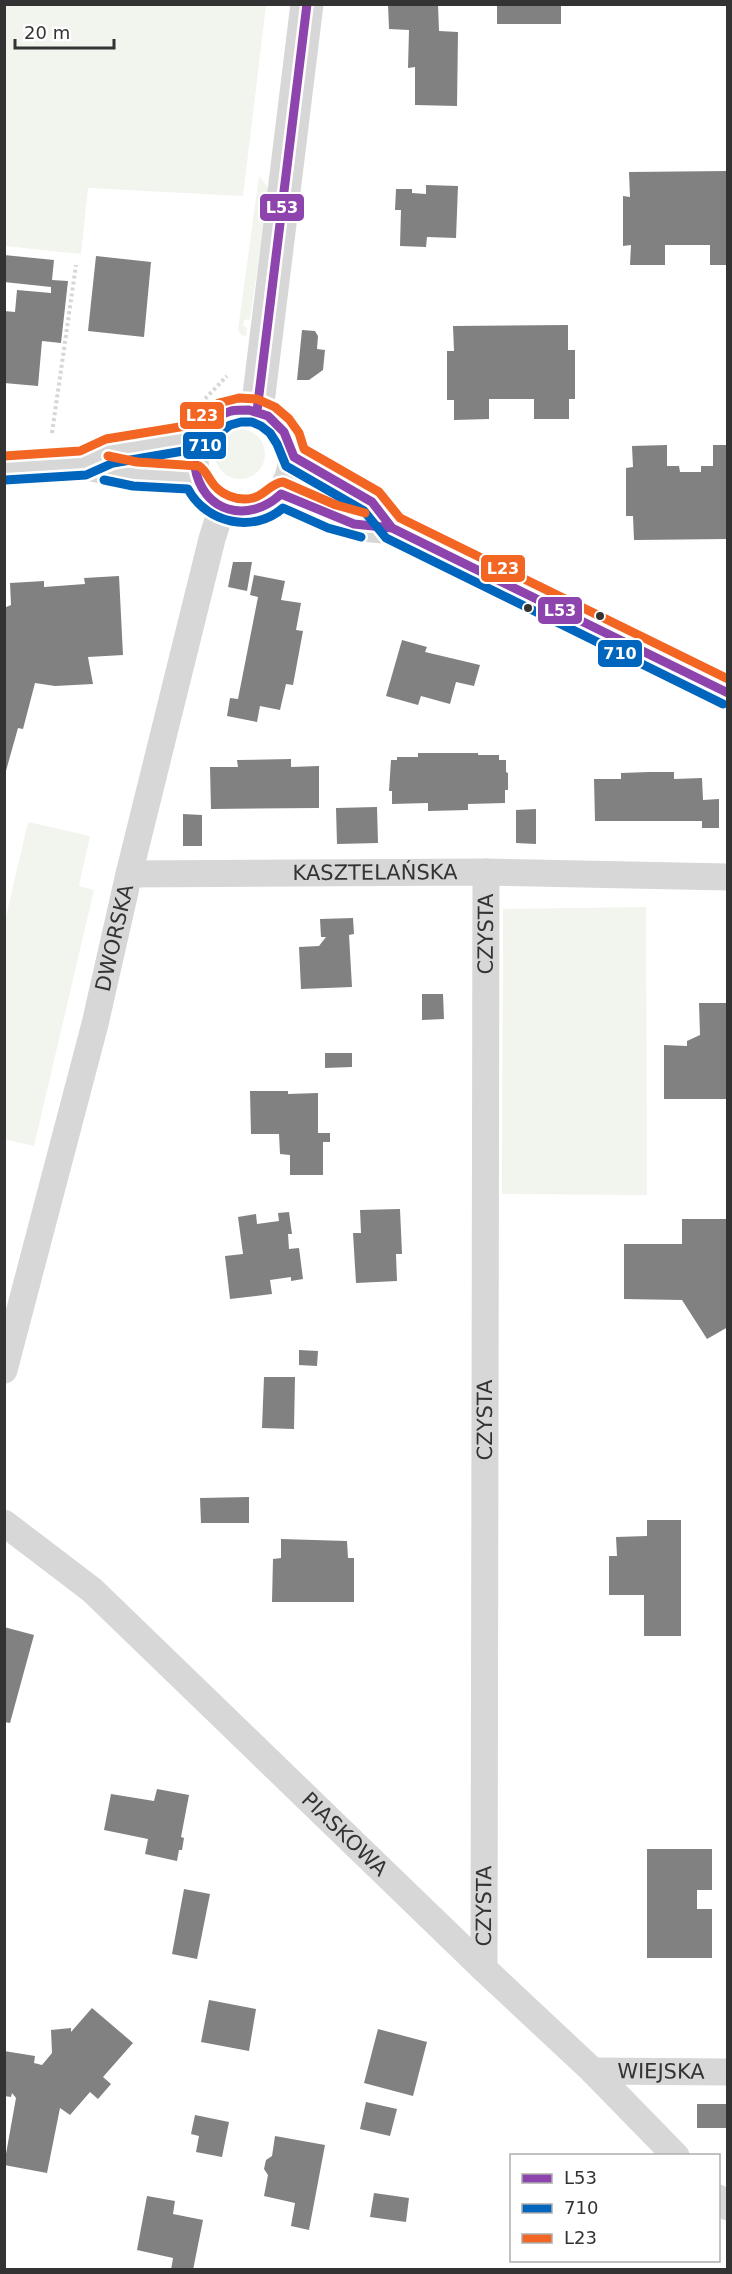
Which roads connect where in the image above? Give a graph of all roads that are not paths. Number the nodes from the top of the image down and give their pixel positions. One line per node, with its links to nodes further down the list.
1 (307, 4): 2 (street)
2 (257, 411): 3 (street); 4 (street)
3 (198, 436): 5 (street); 7 (street)
4 (294, 457): 8 (street); 10 (street)
5 (83, 462): 6 (street); 7 (street)
6 (4, 468)
7 (195, 477): 9 (street)
8 (280, 494): 9 (street); 10 (street)
9 (222, 507): 13 (street, DWORSKA)
10 (392, 528): 11 (street)
11 (728, 693)
12 (486, 872): 13 (street, KASZTELAŃSKA); 14 (street, KASZTELAŃSKA); 17 (street, CZYSTA)
13 (129, 874): 15 (street, DWORSKA)
14 (728, 877)
15 (4, 1370)
16 (4, 1523): 17 (street, PIASKOWA)
17 (484, 1969): 18 (street, PIASKOWA)
18 (593, 2071): 19 (street, WIEJSKA); 20 (street, PIASKOWA)
19 (728, 2072)
20 (674, 2154)

